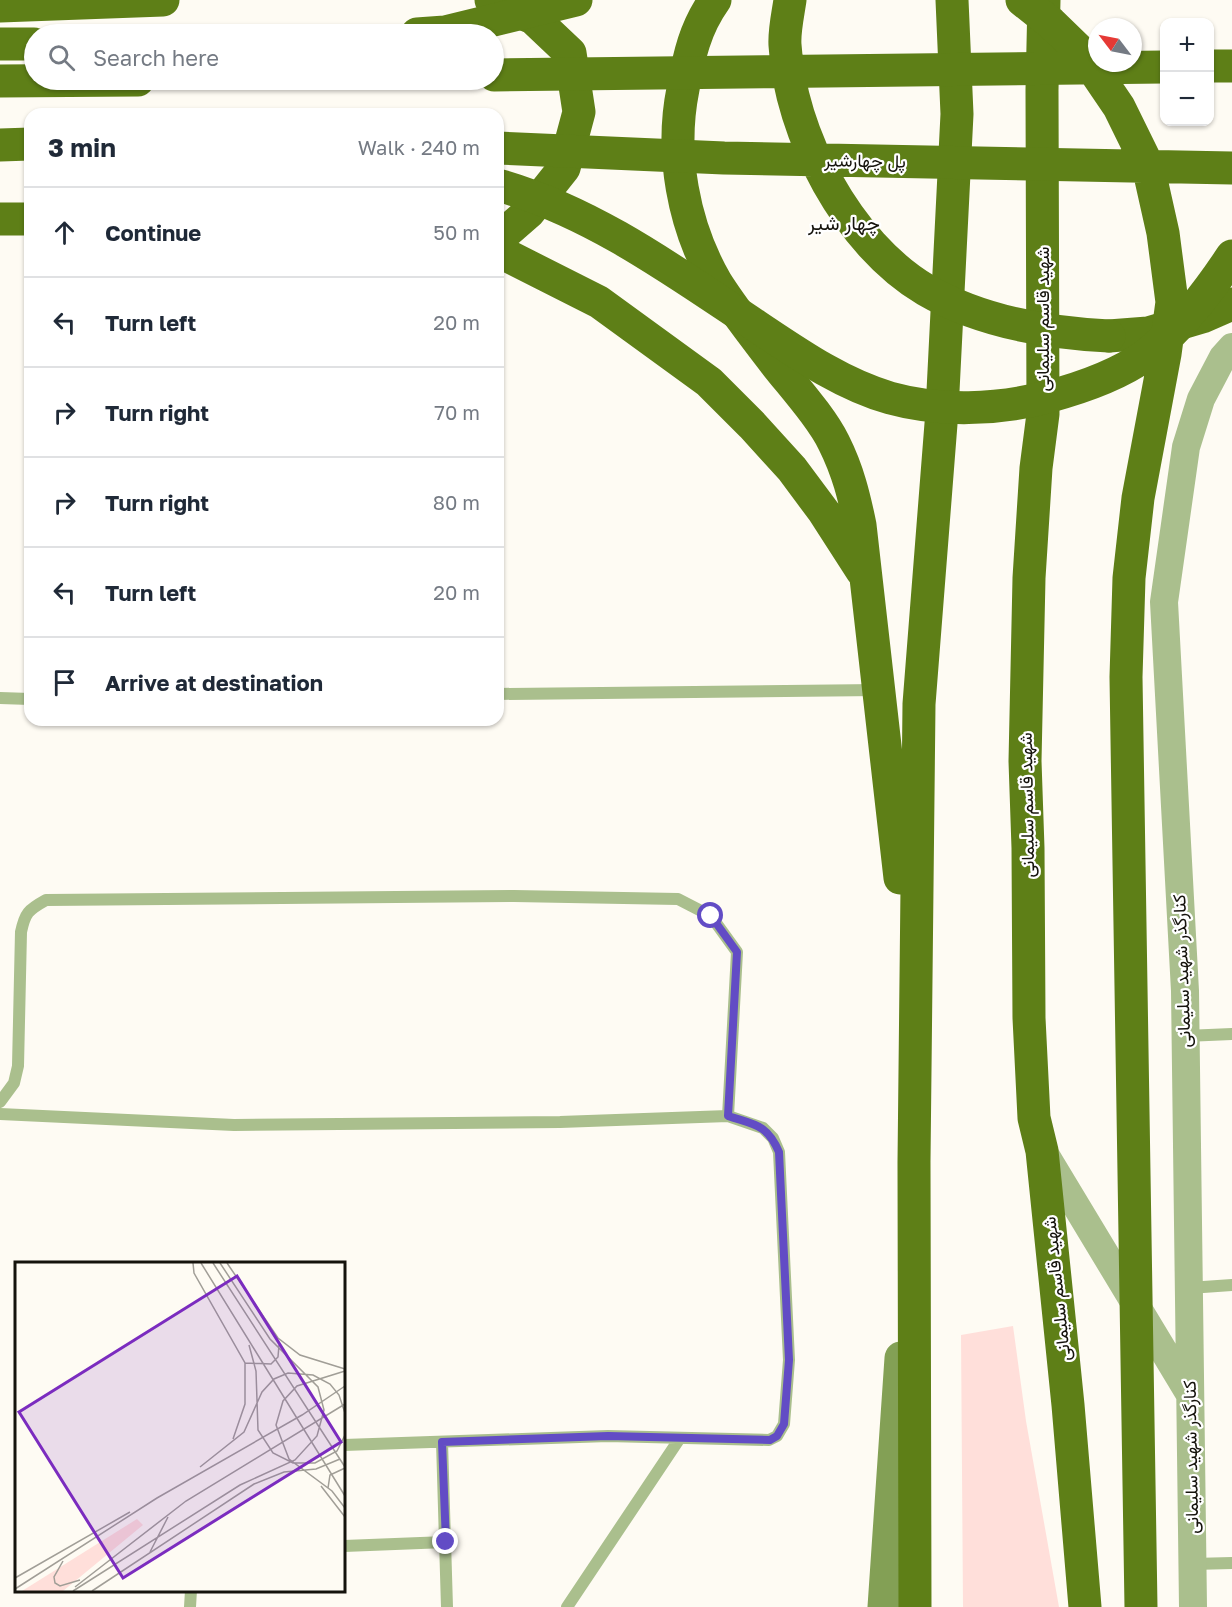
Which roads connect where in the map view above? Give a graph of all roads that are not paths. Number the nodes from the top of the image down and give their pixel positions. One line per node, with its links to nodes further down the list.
1 (163, 0): 9 (highway)
2 (491, 0): 26 (highway)
3 (576, 0): 10 (highway, bridge)
4 (715, 0): 31 (highway)
5 (790, 0): 29 (highway, bridge)
6 (952, 0): 36 (highway)
7 (1022, 0): 61 (highway, bridge)
8 (1044, 0): 42 (highway, شهید قاسم سلیمانی)
9 (0, 6)
10 (478, 24)
11 (0, 44): 12 (highway)
12 (24, 44)
13 (1214, 66): 14 (highway)
14 (1232, 66)
15 (1160, 67): 16 (highway, bridge)
16 (504, 75)
17 (0, 81): 18 (highway)
18 (24, 81)
19 (24, 144): 20 (highway)
20 (0, 145)
21 (504, 148): 22 (highway, پل چهارشیر, bridge)
22 (1232, 168)
23 (504, 187): 28 (highway, bridge)
24 (0, 219): 25 (highway)
25 (24, 219)
26 (504, 234)
27 (504, 254): 31 (highway)
28 (1232, 256)
29 (1232, 304)
30 (1232, 348): 38 (street, کنارگذر شهید سلیمانی)
31 (866, 578): 32 (highway)
32 (878, 690): 33 (lane); 36 (highway)
33 (504, 694)
34 (0, 698): 35 (lane)
35 (24, 699)
36 (916, 1012): 43 (highway)
37 (1232, 1034): 38 (lane)
38 (1185, 1036): 45 (street, کنارگذر شهید سلیمانی)
39 (0, 1102): 41 (lane)
40 (0, 1114): 41 (lane)
41 (728, 1116): 47 (lane)
42 (1042, 1150): 46 (street); 60 (highway, شهید قاسم سلیمانی)
43 (914, 1162): 58 (main road); 59 (highway)
44 (1232, 1285): 45 (lane)
45 (1189, 1288): 46 (street, کنارگذر شهید سلیمانی)
46 (1189, 1393): 53 (street, کنارگذر شهید سلیمانی)
47 (680, 1438): 48 (lane); 57 (lane)
48 (442, 1442): 49 (lane); 50 (lane)
49 (345, 1445)
50 (446, 1542): 51 (lane); 56 (lane)
51 (345, 1546)
52 (1232, 1563): 53 (lane)
53 (1193, 1564): 62 (street, کنارگذر شهید سلیمانی)
54 (191, 1592): 55 (lane)
55 (190, 1607)
56 (447, 1607)
57 (567, 1607)
58 (884, 1607)
59 (915, 1607)
60 (1085, 1607)
61 (1141, 1607)
62 (1193, 1607)

